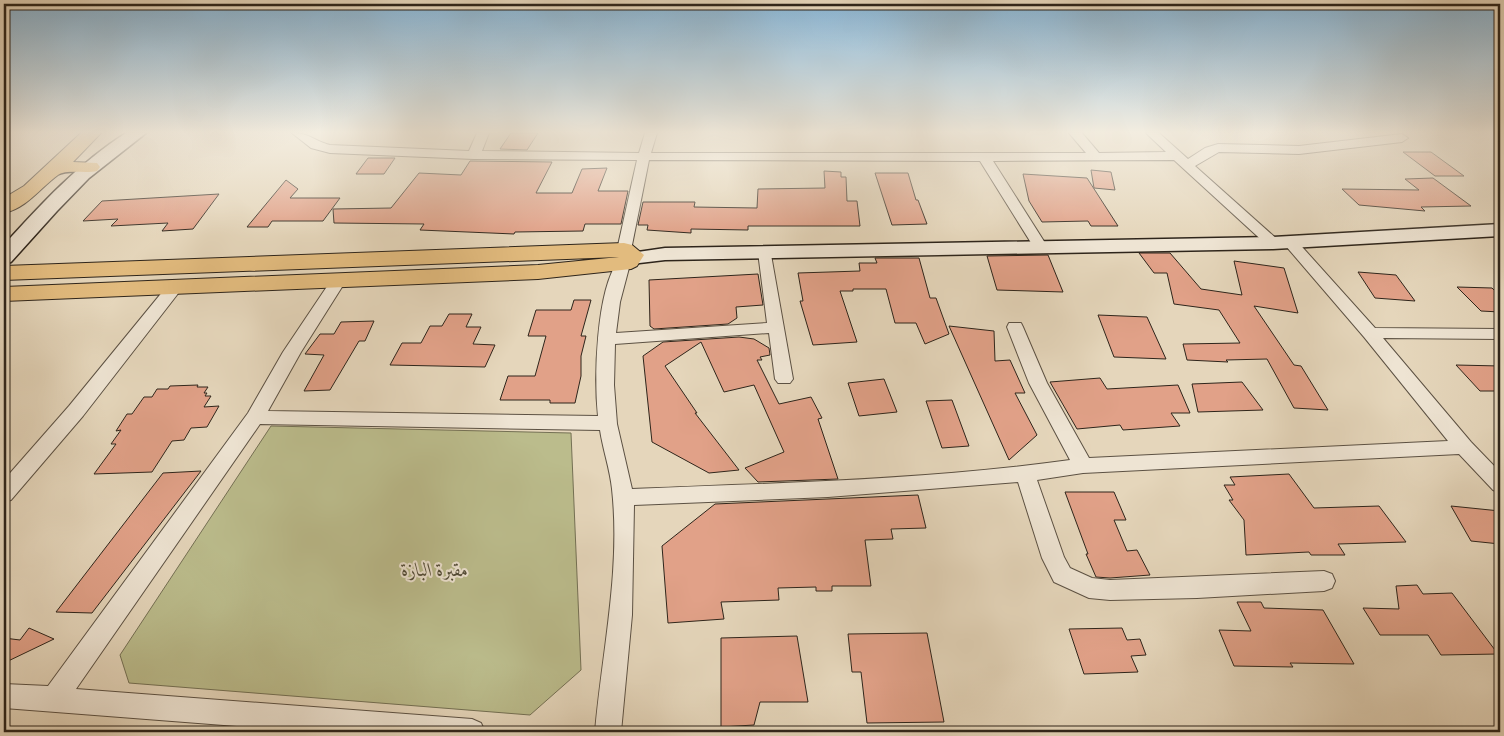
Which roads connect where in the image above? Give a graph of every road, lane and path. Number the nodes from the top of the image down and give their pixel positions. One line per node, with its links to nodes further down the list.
1 (78, 167): 6 (main road)
2 (90, 167): 15 (main road)
3 (642, 167): 14 (street)
4 (991, 167): 12 (street)
5 (1191, 167): 11 (street)
6 (54, 168): 7 (main road)
7 (31, 190): 8 (main road); 9 (main road)
8 (4, 208)
9 (4, 224)
10 (1500, 230): 11 (main road)
11 (1281, 242): 12 (main road); 23 (street)
12 (1040, 246): 13 (main road)
13 (765, 252): 14 (main road); 21 (street)
14 (626, 257): 16 (main road); 25 (street)
15 (4, 258): 17 (main road)
16 (346, 270): 17 (main road); 19 (main road); 27 (street)
17 (42, 272): 18 (main road)
18 (4, 273)
19 (174, 288): 20 (main road); 33 (street)
20 (10, 295)
21 (777, 327): 25 (street); 26 (street)
22 (1015, 327): 30 (street)
23 (1370, 333): 24 (street); 29 (street)
24 (1500, 334)
25 (608, 339): 28 (street)
26 (784, 379)
27 (255, 417): 28 (street); 37 (street)
28 (608, 423): 34 (street)
29 (1464, 447): 30 (street); 32 (street)
30 (1083, 466): 31 (street)
31 (1025, 474): 34 (street); 35 (street)
32 (1500, 485)
33 (4, 494)
34 (623, 496): 39 (street)
35 (1324, 581)
36 (4, 696): 37 (street)
37 (54, 699): 38 (street)
38 (472, 732)
39 (608, 732)

